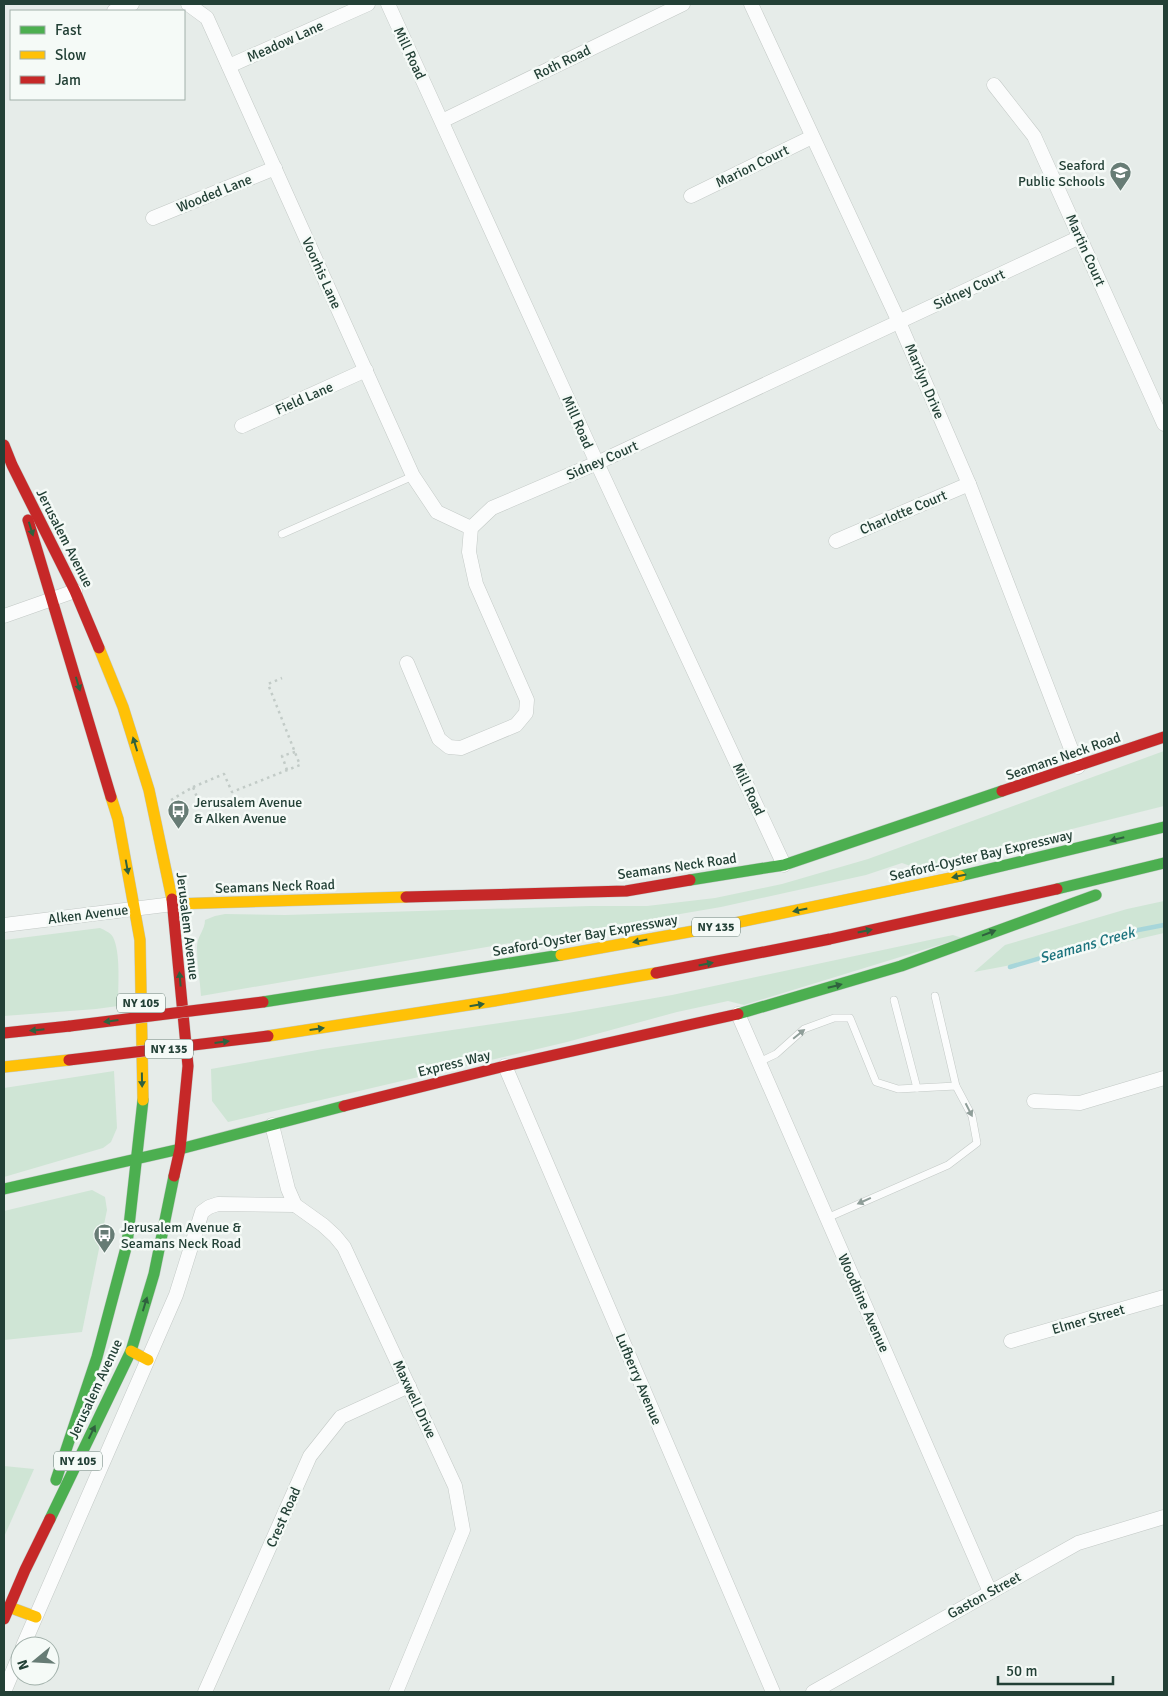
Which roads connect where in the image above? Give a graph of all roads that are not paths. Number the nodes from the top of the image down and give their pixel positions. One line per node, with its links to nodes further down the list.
1 (132, 4): 7 (street)
2 (188, 4): 8 (street, Voorhis Lane)
3 (368, 4): 8 (street, Meadow Lane)
4 (388, 4): 10 (street, Mill Road)
5 (683, 4): 10 (street, Roth Road)
6 (750, 4): 11 (street, Marilyn Drive)
7 (117, 10)
8 (229, 66): 12 (street, Voorhis Lane)
9 (994, 85): 15 (street, Martin Court)
10 (442, 121): 21 (street, Mill Road)
11 (812, 137): 13 (street, Marion Court); 16 (street, Marilyn Drive)
12 (275, 168): 14 (street, Wooded Lane); 17 (street, Voorhis Lane)
13 (692, 196)
14 (153, 218)
15 (1080, 237): 16 (street, Sidney Court); 18 (street, Martin Court)
16 (899, 322): 21 (street, Sidney Court); 24 (street, Marilyn Drive)
17 (366, 370): 19 (street, Field Lane); 23 (street, Voorhis Lane)
18 (1164, 424)
19 (242, 426)
20 (4, 445): 22 (main road, Jerusalem Avenue / NY 105)
21 (597, 464): 25 (street, Sidney Court); 36 (street, Mill Road)
22 (12, 466): 28 (main road, Jerusalem Avenue / NY 105); 29 (main road, Jerusalem Avenue / NY 105, one-way to 29)
23 (413, 476): 25 (street, Voorhis Lane); 26 (lane)
24 (969, 484): 27 (street, Charlotte Court); 33 (street, Marilyn Drive)
25 (471, 528): 31 (street)
26 (282, 534)
27 (836, 541)
28 (75, 591): 29 (street); 40 (main road, Jerusalem Avenue / NY 105, one-way to 28)
29 (52, 599): 30 (street); 41 (main road, Jerusalem Avenue / NY 105, one-way to 41)
30 (4, 616)
31 (407, 663)
32 (1164, 737): 33 (main road, Seamans Neck Road)
33 (1078, 767): 36 (main road, Seamans Neck Road)
34 (1164, 827): 46 (main road, Seaford-Oyster Bay Expressway / NY 135, one-way to 46, bridge)
35 (1164, 863): 49 (main road, NY 135, one-way to 35, bridge)
36 (784, 865): 40 (main road, Seamans Neck Road)
37 (1164, 872): 38 (main road)
38 (1129, 884)
39 (1103, 892): 45 (main road, Express Way, one-way to 39)
40 (173, 904): 41 (street, Alken Avenue); 55 (main road, Jerusalem Avenue / NY 105, one-way to 40)
41 (134, 908): 42 (street, Alken Avenue); 56 (main road, Jerusalem Avenue / NY 105, one-way to 56)
42 (4, 925)
43 (936, 996): 51 (lane)
44 (894, 1000): 52 (lane)
45 (738, 1014): 47 (street, Woodbine Avenue); 48 (main road, Express Way)
46 (4, 1033)
47 (759, 1062): 52 (lane, one-way to 52); 59 (street, Woodbine Avenue)
48 (505, 1066): 54 (main road, Express Way); 76 (street, Lufberry Avenue)
49 (4, 1067)
50 (1164, 1078): 53 (street)
51 (956, 1086): 52 (lane); 59 (lane, one-way to 59)
52 (917, 1088)
53 (1034, 1100)
54 (272, 1125): 55 (main road, Express Way); 58 (street)
55 (180, 1149): 56 (main road); 62 (main road, Jerusalem Avenue / NY 105, one-way to 55)
56 (137, 1159): 57 (main road); 66 (main road, Jerusalem Avenue / NY 105)
57 (4, 1189)
58 (295, 1205): 63 (street); 64 (street, Maxwell Drive)
59 (827, 1218): 67 (street, Woodbine Avenue)
60 (1164, 1297): 61 (street, Elmer Street)
61 (1011, 1342)
62 (131, 1351): 63 (main road); 66 (main road, Jerusalem Avenue / NY 105, one-way to 62)
63 (148, 1360): 69 (street)
64 (409, 1386): 74 (street, Crest Road); 75 (street, Maxwell Drive)
65 (1164, 1517): 67 (street, Gaston Street)
66 (25, 1570): 68 (main road, Jerusalem Avenue / NY 105)
67 (990, 1592): 77 (street, Gaston Street)
68 (9, 1607): 69 (main road); 70 (main road, Jerusalem Avenue / NY 105)
69 (36, 1616): 71 (street)
70 (4, 1619)
71 (27, 1636)
72 (10, 1678): 73 (street)
73 (4, 1692)
74 (205, 1692)
75 (396, 1692)
76 (773, 1692)
77 (813, 1692)

